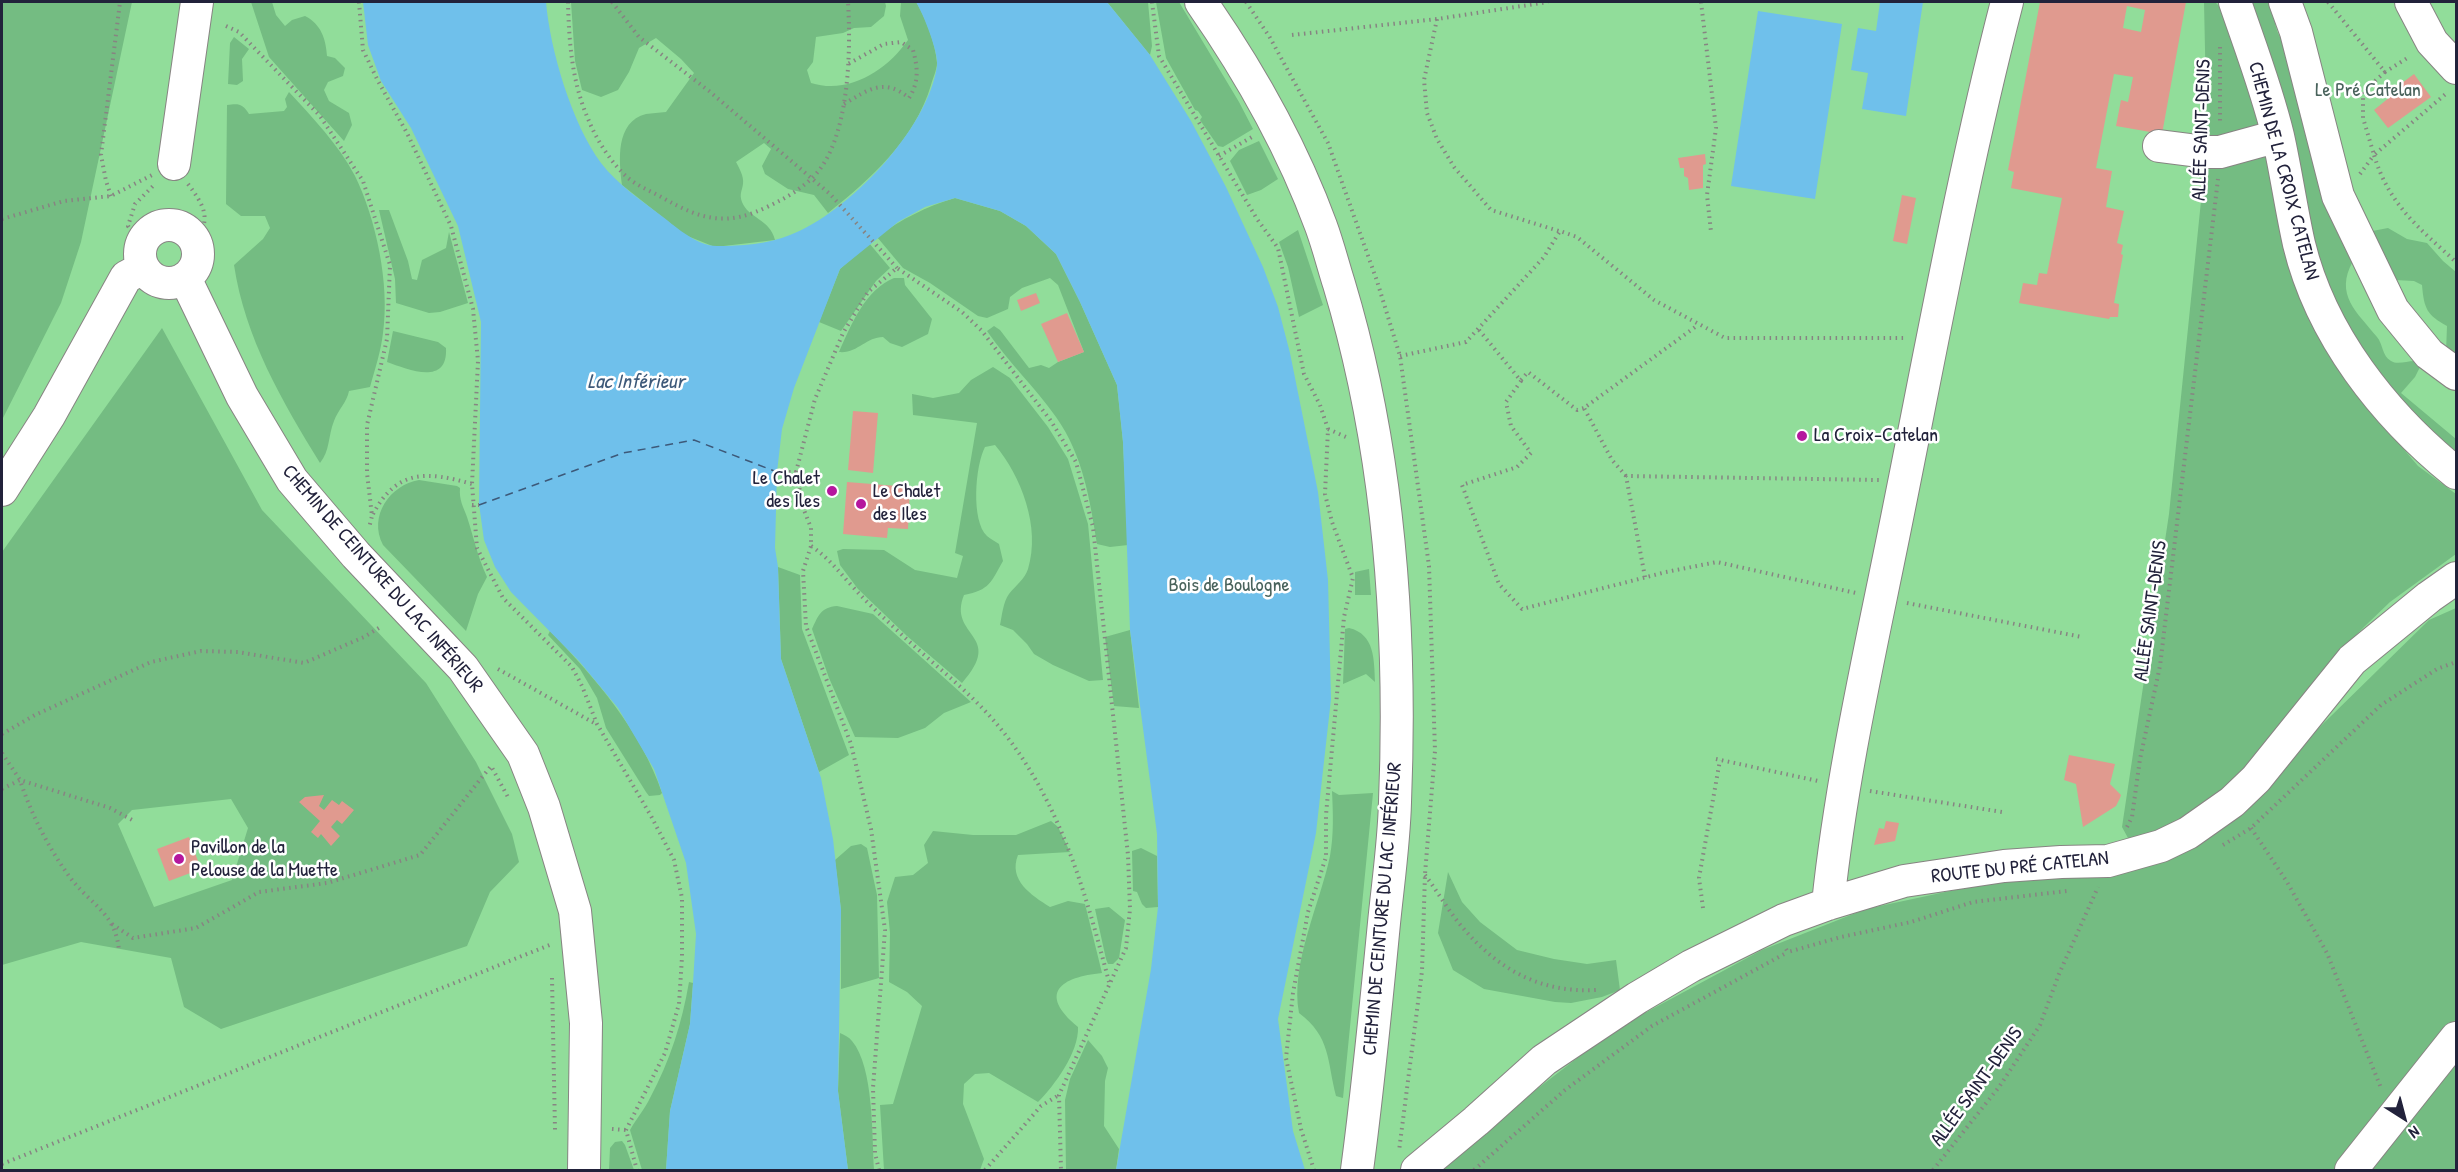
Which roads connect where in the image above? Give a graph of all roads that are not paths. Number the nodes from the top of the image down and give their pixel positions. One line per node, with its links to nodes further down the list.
1 (197, 2): 11 (street)
2 (1202, 2): 21 (street, CHEMIN DE CEINTURE DU LAC INFÉRIEUR)
3 (1227, 2): 22 (street, CHEMIN DE CEINTURE DU LAC INFÉRIEUR)
4 (2007, 2): 18 (street)
5 (2235, 2): 9 (street, CHEMIN DE LA CROIX CATELAN)
6 (2285, 2): 14 (street)
7 (2411, 2): 8 (street)
8 (2457, 68)
9 (2278, 136): 10 (street); 15 (street, CHEMIN DE LA CROIX CATELAN)
10 (2159, 146)
11 (174, 164)
12 (142, 256): 13 (street); 13 (street); 16 (street)
13 (185, 278): 20 (street, CHEMIN DE CEINTURE DU LAC INFÉRIEUR)
14 (2457, 374)
15 (2457, 473)
16 (2, 490)
17 (2457, 578): 18 (street, ROUTE DU PRÉ CATELAN)
18 (1828, 904): 23 (street, ROUTE DU PRÉ CATELAN)
19 (2457, 1038): 24 (street)
20 (584, 1170)
21 (1357, 1170)
22 (1374, 1170)
23 (1417, 1170)
24 (2351, 1170)

